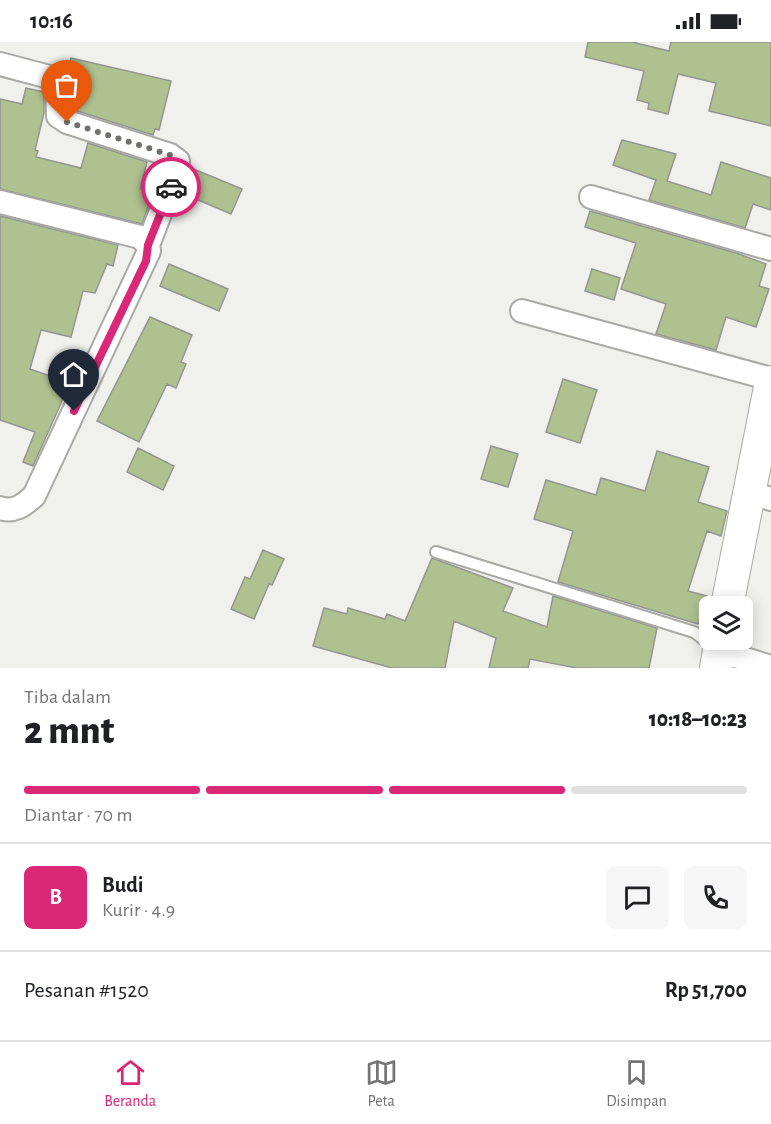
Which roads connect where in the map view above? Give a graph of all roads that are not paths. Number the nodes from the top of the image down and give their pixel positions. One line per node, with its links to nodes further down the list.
1 (0, 64): 4 (street)
2 (591, 197): 5 (street)
3 (0, 202): 4 (street)
4 (148, 245): 9 (street)
5 (771, 249)
6 (522, 311): 7 (street)
7 (771, 381): 8 (main road)
8 (760, 495): 11 (main road)
9 (0, 508)
10 (436, 552): 12 (lane)
11 (730, 596)
12 (719, 653): 13 (street)
13 (771, 667)

